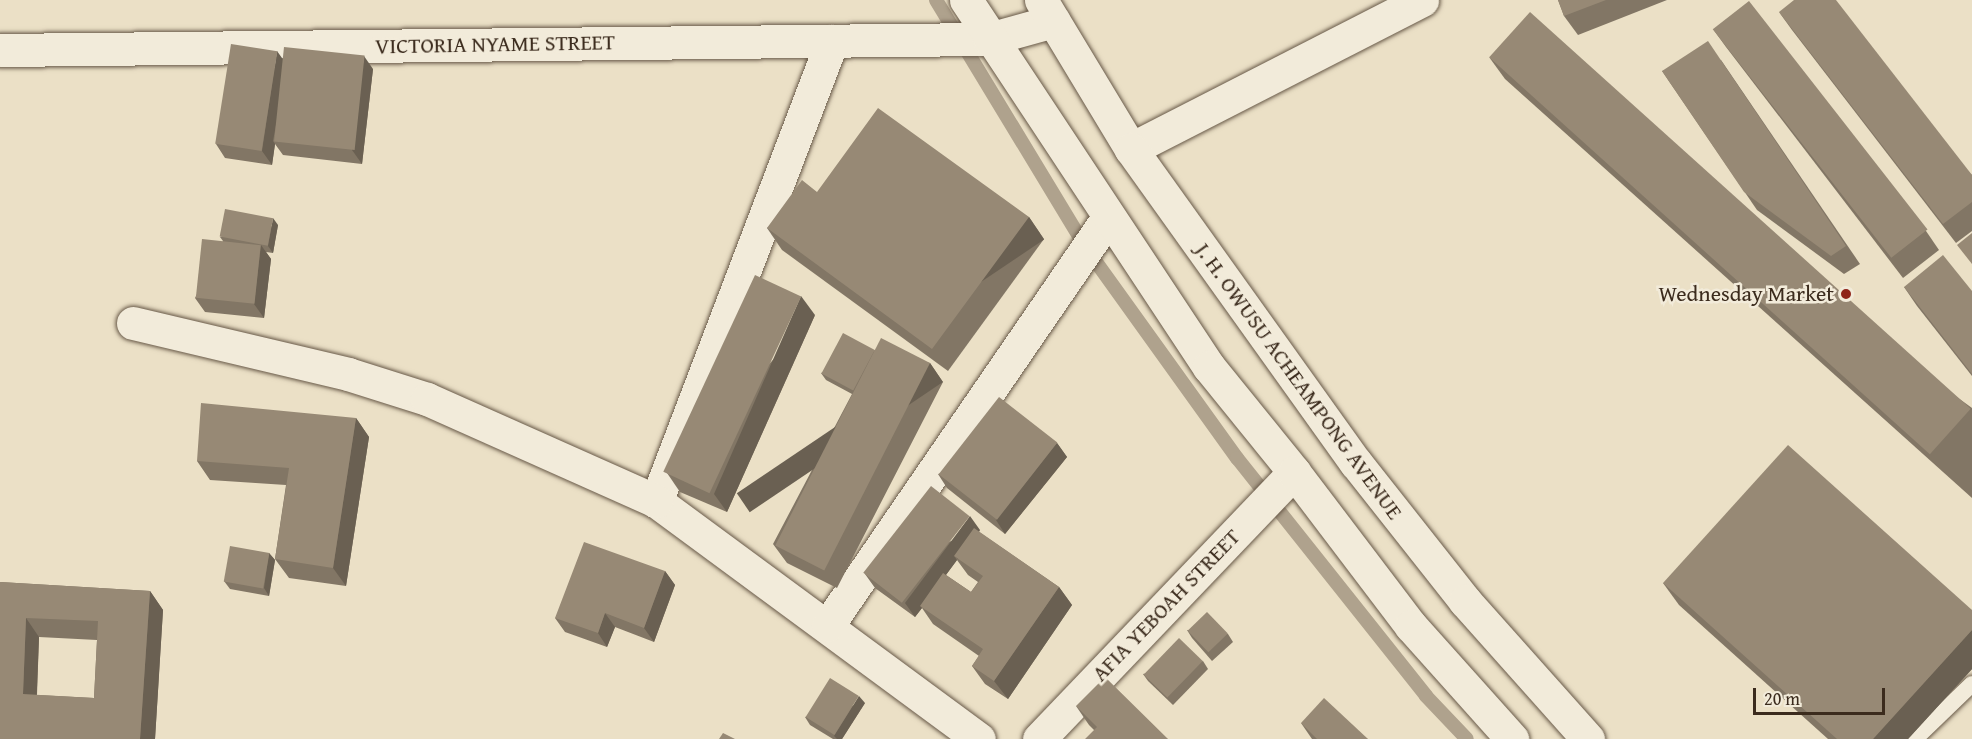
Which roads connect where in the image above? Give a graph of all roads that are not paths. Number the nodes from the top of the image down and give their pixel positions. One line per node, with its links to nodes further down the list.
1 (966, 0): 4 (street)
2 (1422, 0): 7 (street)
3 (1047, 11): 4 (street, VICTORIA NYAME STREET); 7 (street, J. H. OWUSU ACHEAMPONG AVENUE)
4 (989, 39): 5 (street, VICTORIA NYAME STREET); 8 (street)
5 (832, 41): 6 (street, VICTORIA NYAME STREET); 11 (street)
6 (0, 50)
7 (1131, 149): 17 (street, J. H. OWUSU ACHEAMPONG AVENUE)
8 (1108, 217): 10 (street); 12 (street)
9 (133, 323): 11 (street)
10 (1294, 472): 15 (street, AFIA YEBOAH STREET); 16 (street)
11 (656, 501): 12 (street)
12 (828, 626): 14 (street)
13 (1972, 684): 18 (lane)
14 (979, 739)
15 (1039, 739)
16 (1512, 739)
17 (1588, 739)
18 (1915, 739)

